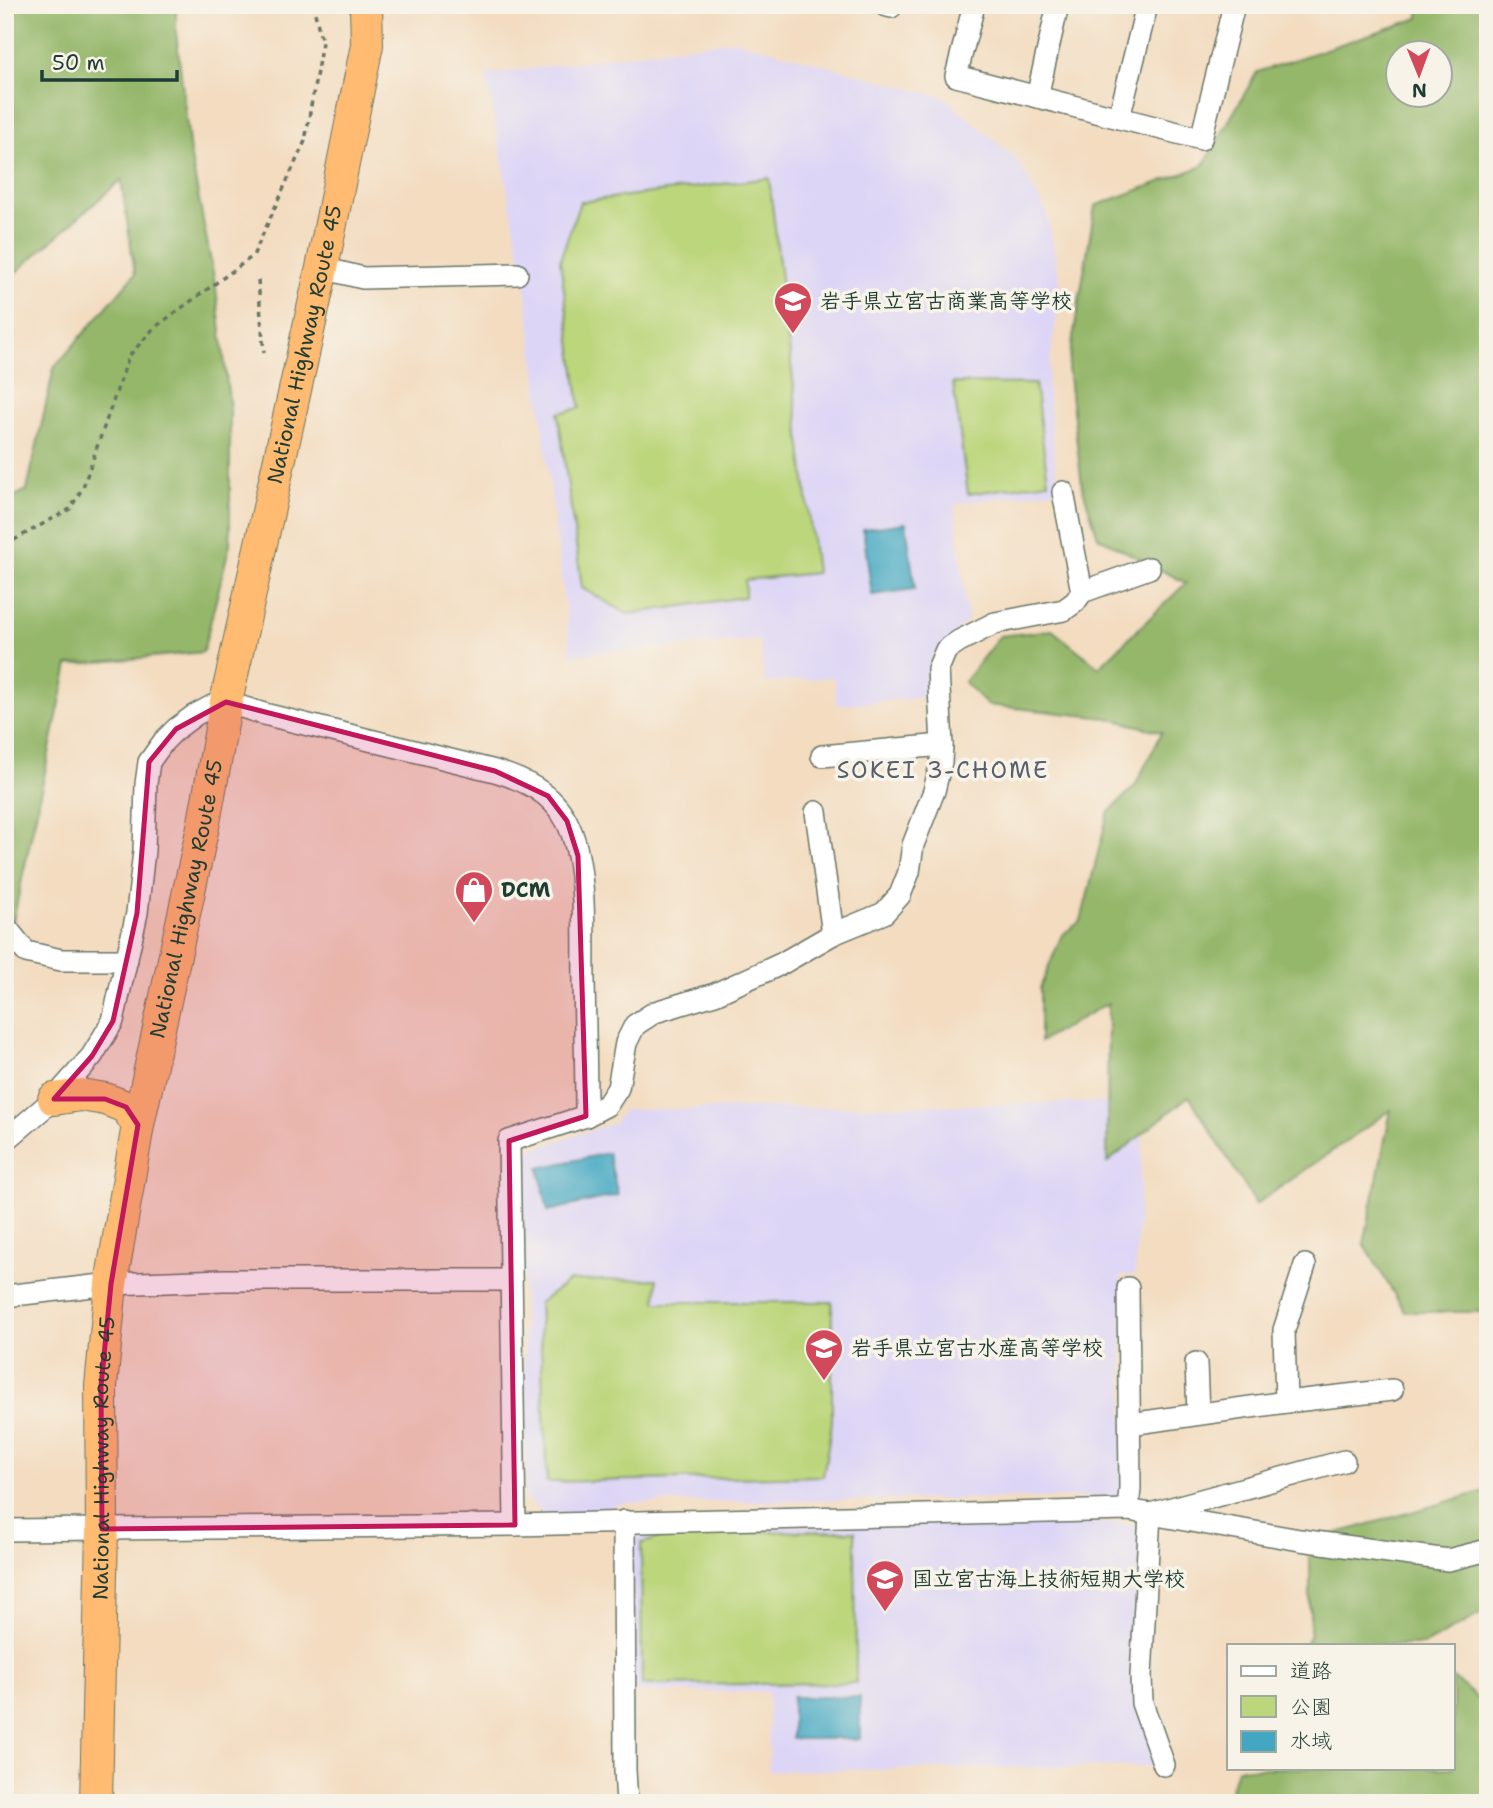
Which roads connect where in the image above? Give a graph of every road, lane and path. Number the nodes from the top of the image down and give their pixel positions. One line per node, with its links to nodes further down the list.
1 (313, 5): 16 (path)
2 (366, 5): 11 (highway, National Highway Route 45)
3 (884, 5): 4 (street)
4 (891, 5)
5 (974, 5): 9 (street)
6 (1058, 5): 9 (street)
7 (1147, 5): 10 (street)
8 (1234, 5): 10 (street)
9 (1037, 97): 10 (street)
10 (1119, 118)
11 (322, 268): 12 (street); 19 (highway, National Highway Route 45)
12 (517, 274)
13 (258, 280): 14 (path)
14 (264, 353)
15 (1063, 492): 18 (street)
16 (5, 545)
17 (1149, 568): 18 (street)
18 (1082, 593): 20 (street)
19 (226, 702): 25 (street); 27 (street); 28 (highway, National Highway Route 45)
20 (942, 746): 21 (street); 24 (street)
21 (822, 756)
22 (816, 812): 24 (street)
23 (5, 926): 25 (street)
24 (833, 934): 27 (street)
25 (127, 960): 26 (street)
26 (54, 1098): 28 (highway); 29 (street)
27 (586, 1116): 31 (street)
28 (138, 1125): 32 (highway, National Highway Route 45)
29 (5, 1141)
30 (1305, 1265): 37 (street)
31 (510, 1280): 32 (street); 44 (street)
32 (111, 1284): 34 (street); 45 (highway, National Highway Route 45)
33 (1128, 1288): 39 (street)
34 (5, 1296)
35 (1196, 1363): 38 (street)
36 (1392, 1390): 37 (street)
37 (1286, 1402): 38 (street)
38 (1198, 1414): 39 (street)
39 (1130, 1424): 41 (street)
40 (1344, 1461): 42 (street)
41 (1128, 1510): 42 (street); 43 (street)
42 (1150, 1514): 47 (street); 48 (street)
43 (624, 1521): 44 (street); 50 (street)
44 (515, 1525): 45 (street)
45 (102, 1529): 46 (street); 49 (highway, National Highway Route 45)
46 (5, 1530)
47 (1488, 1550)
48 (1164, 1765)
49 (96, 1803)
50 (627, 1803)

